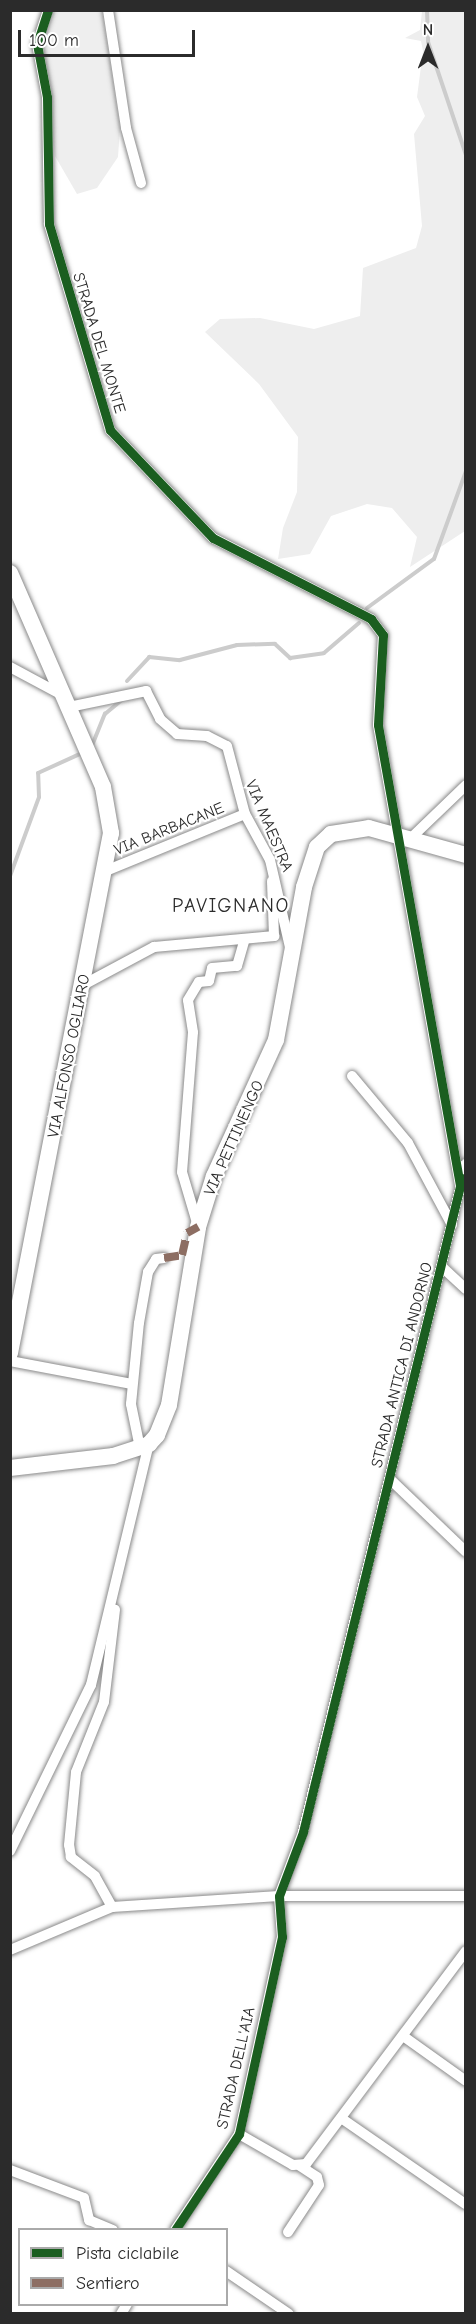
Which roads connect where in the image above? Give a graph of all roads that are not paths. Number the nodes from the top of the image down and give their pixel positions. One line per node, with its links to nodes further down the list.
1 (48, 10): 9 (street, STRADA DEL MONTE)
2 (108, 10): 3 (street)
3 (141, 183)
4 (10, 573): 6 (main road)
5 (10, 668): 6 (street)
6 (67, 702): 8 (street, VIA MAESTRA); 12 (main road, VIA ALFONSO OGLIARO)
7 (465, 785): 9 (street)
8 (245, 814): 11 (street, VIA MAESTRA); 12 (street, VIA BARBACANE)
9 (403, 835): 10 (main road, VIA PETTINENGO); 14 (main road, VIA PETTINENGO); 18 (street, STRADA ANTICA DI ANDORNO)
10 (465, 855)
11 (270, 860): 13 (street); 14 (street, VIA MAESTRA)
12 (103, 872): 15 (main road, VIA ALFONSO OGLIARO)
13 (244, 941): 15 (street); 20 (street)
14 (293, 958): 20 (main road, VIA PETTINENGO)
15 (83, 985): 24 (main road, VIA ALFONSO OGLIARO)
16 (352, 1076): 19 (street)
17 (465, 1164): 18 (street)
18 (460, 1187): 19 (street, STRADA ANTICA DI ANDORNO)
19 (452, 1225): 22 (street, STRADA ANTICA DI ANDORNO)
20 (198, 1227): 27 (main road, VIA PETTINENGO)
21 (164, 1258): 26 (street)
22 (441, 1266): 23 (street); 29 (street, STRADA ANTICA DI ANDORNO)
23 (465, 1289)
24 (10, 1353)
25 (10, 1361): 26 (street)
26 (132, 1384): 27 (street)
27 (144, 1446): 28 (main road); 31 (street)
28 (10, 1468)
29 (390, 1479): 30 (street); 33 (street, STRADA ANTICA DI ANDORNO)
30 (465, 1552)
31 (114, 1602): 32 (street); 35 (street)
32 (10, 1851)
33 (279, 1896): 34 (street); 35 (street); 41 (street, STRADA DELL'AIA)
34 (465, 1896)
35 (112, 1907): 36 (street)
36 (10, 1950)
37 (465, 1950): 38 (street)
38 (403, 2036): 39 (street); 40 (street)
39 (465, 2081)
40 (341, 2118): 42 (street); 44 (street)
41 (239, 2134): 42 (street); 46 (street, STRADA DELL'AIA)
42 (300, 2166): 47 (street)
43 (10, 2170): 45 (street)
44 (465, 2204)
45 (110, 2228)
46 (176, 2228)
47 (288, 2232)
48 (228, 2272): 49 (street)
49 (290, 2313)

